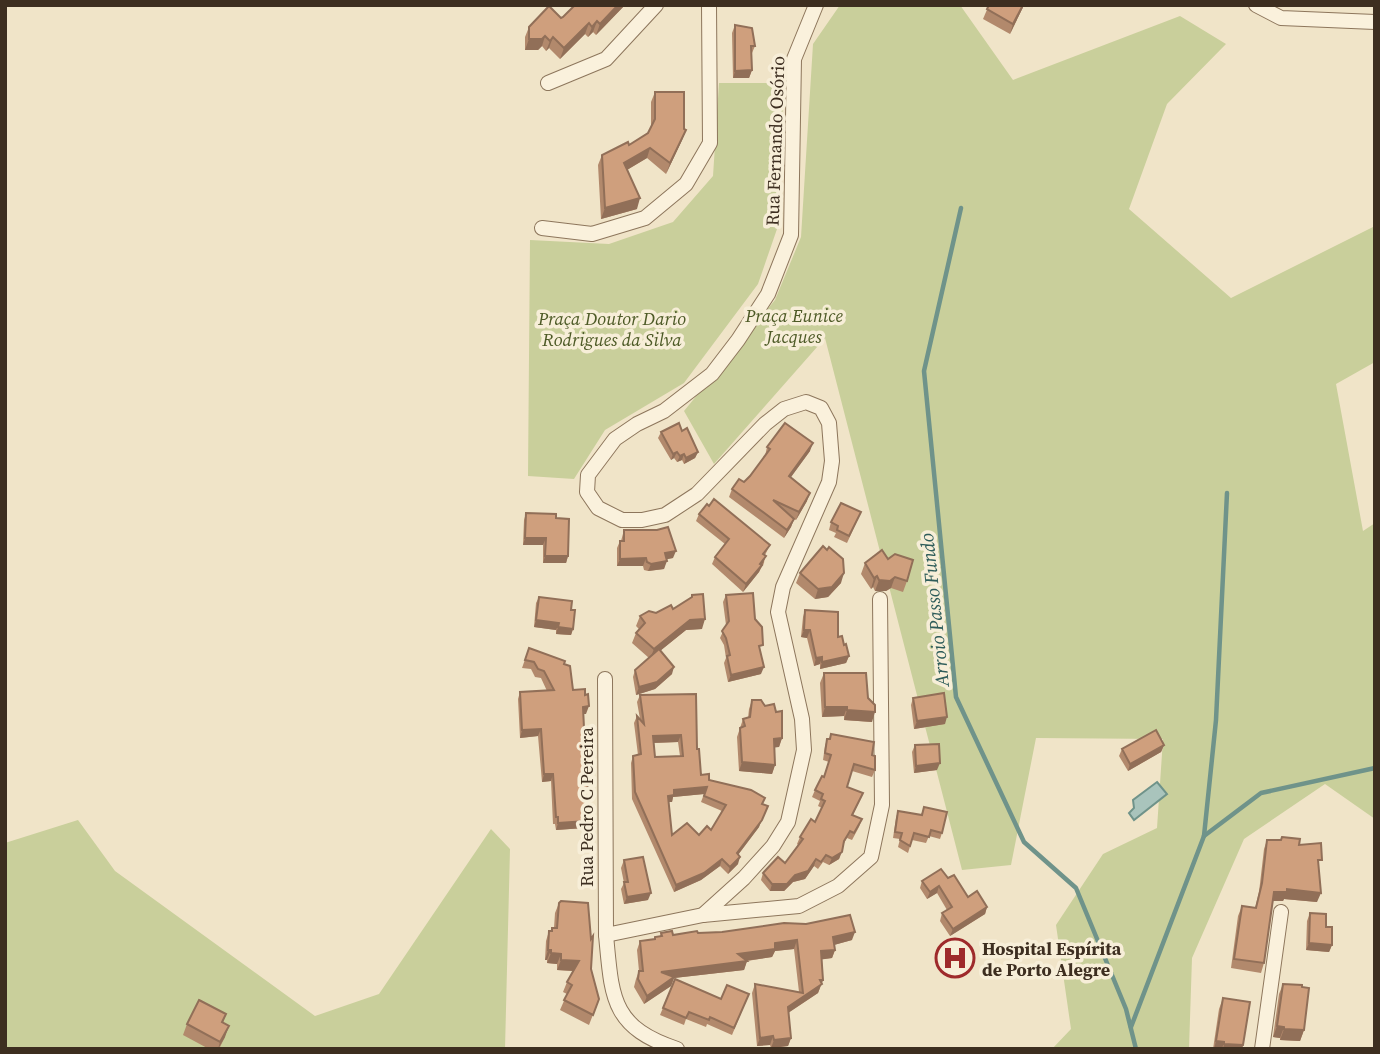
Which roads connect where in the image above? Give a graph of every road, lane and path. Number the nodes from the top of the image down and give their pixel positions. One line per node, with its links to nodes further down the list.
1 (656, 5): 6 (street)
2 (709, 5): 7 (street)
3 (816, 5): 11 (street, Rua Fernando Osório)
4 (1256, 5): 5 (street)
5 (1375, 22)
6 (548, 83)
7 (542, 228)
8 (880, 599): 11 (street)
9 (605, 679): 12 (street, Rua Pedro C Pereira)
10 (1281, 912): 14 (street)
11 (703, 915): 12 (street)
12 (606, 935): 13 (street)
13 (677, 1049)
14 (1262, 1049)

